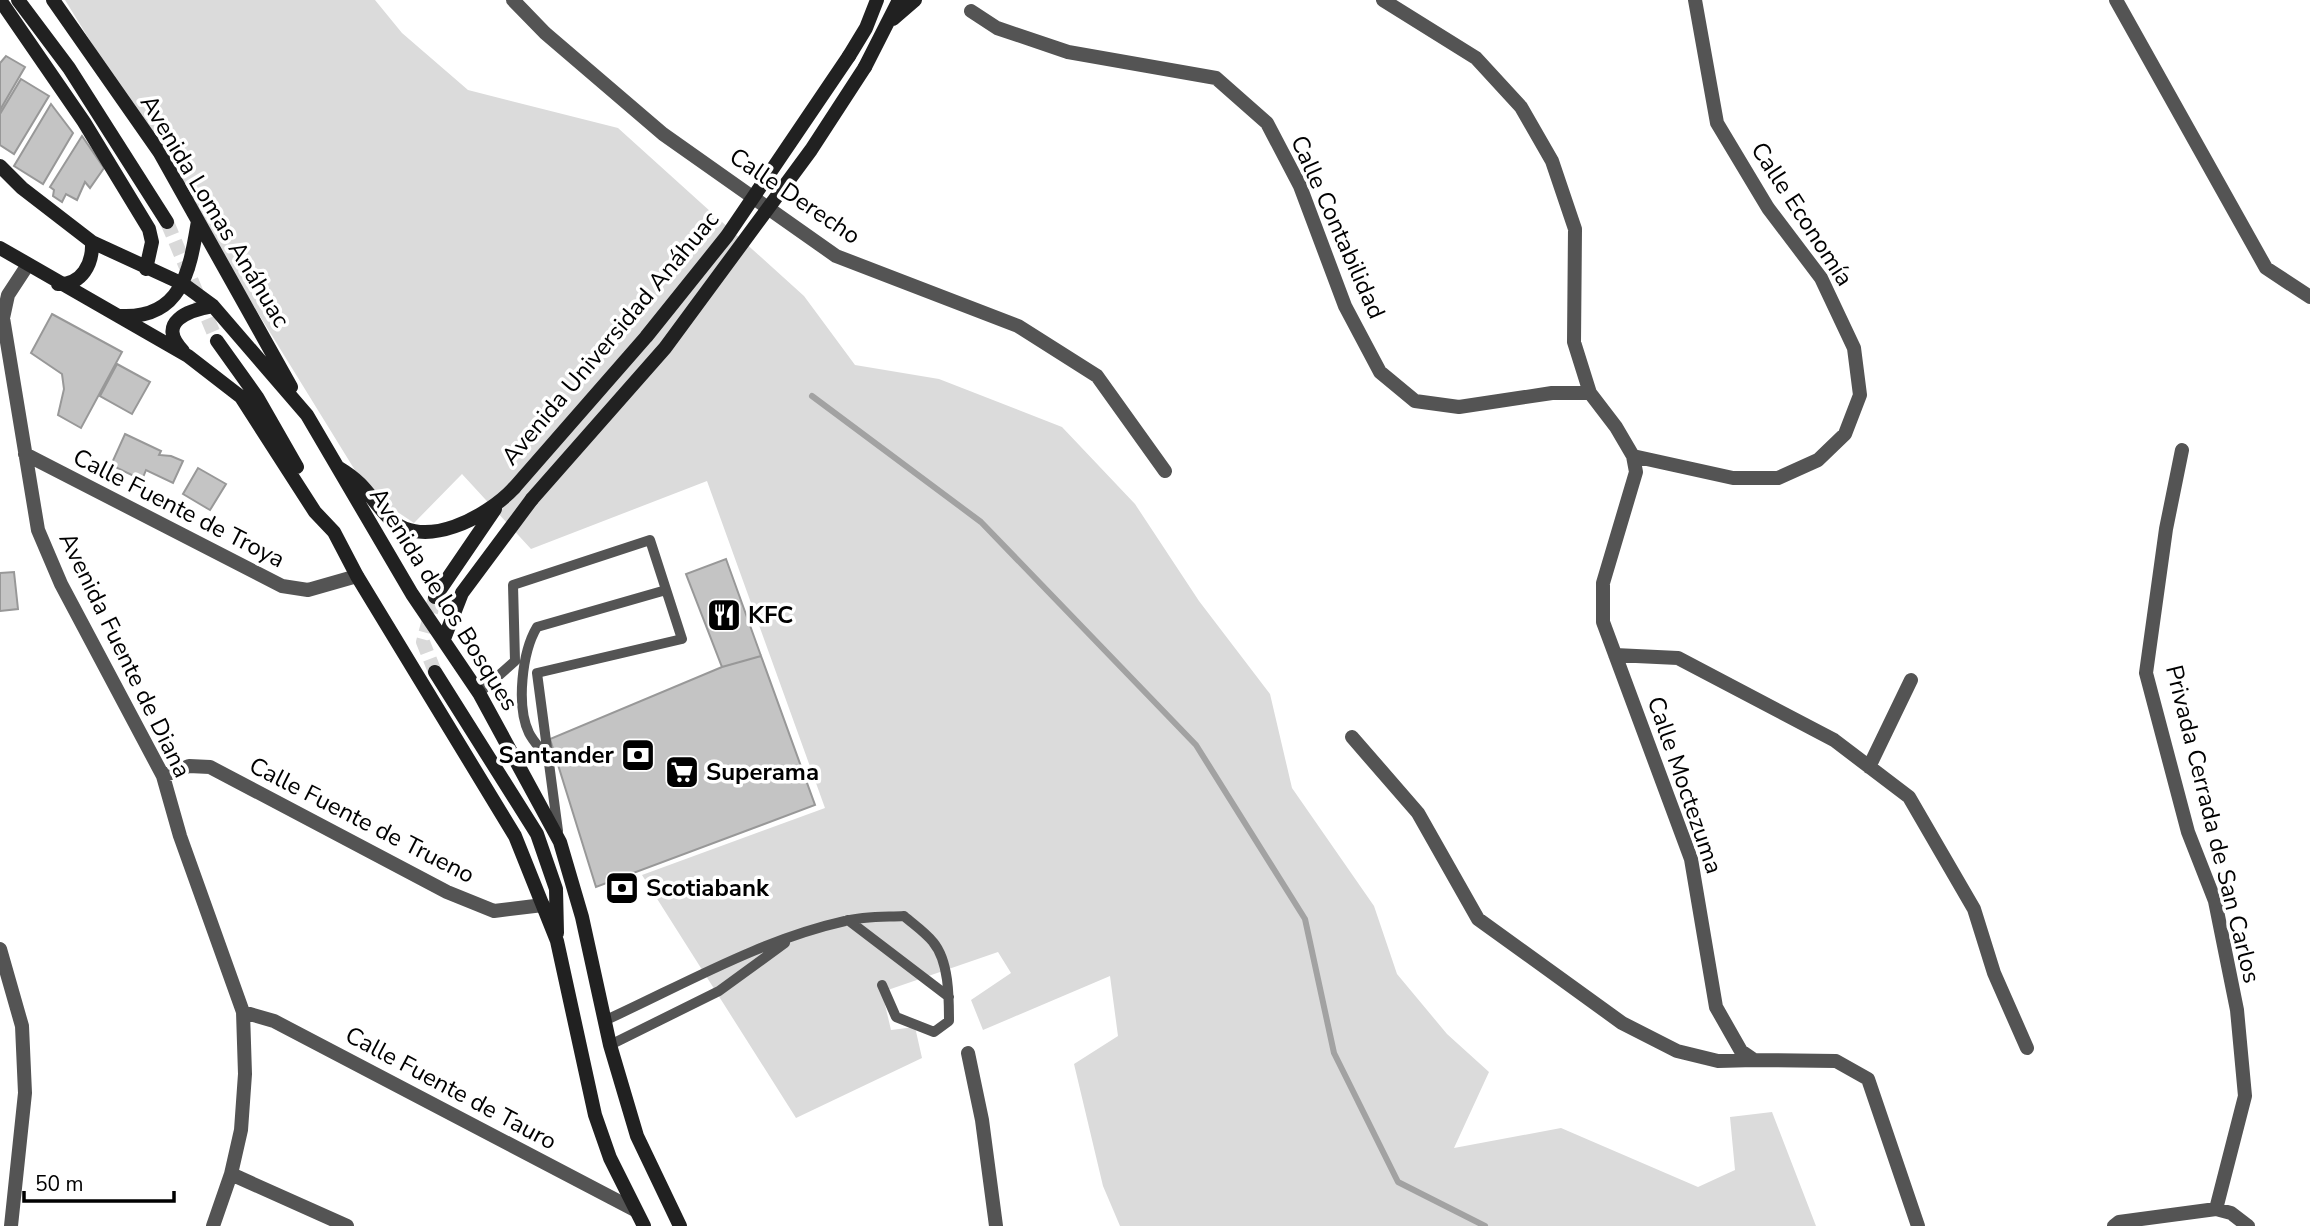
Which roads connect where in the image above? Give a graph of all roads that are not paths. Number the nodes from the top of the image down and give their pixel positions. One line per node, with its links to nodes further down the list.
1 (0, 0): 21 (main road)
2 (18, 0): 17 (main road, Avenida Lomas Anáhuac)
3 (54, 0): 16 (main road, Avenida Lomas Anáhuac)
4 (513, 0): 35 (street, Calle Derecho)
5 (869, 0): 14 (main road)
6 (877, 0): 14 (main road, Avenida Universidad Anáhuac)
7 (899, 0): 13 (main road, Avenida Universidad Anáhuac)
8 (915, 0): 13 (main road)
9 (1383, 0): 29 (street)
10 (1695, 0): 33 (street, Calle Economía)
11 (2116, 0): 24 (street)
12 (971, 11): 29 (street, Calle Contabilidad)
13 (887, 25): 41 (main road, Avenida Universidad Anáhuac, bridge)
14 (866, 28): 36 (main road, Avenida Universidad Anáhuac, bridge)
15 (0, 166): 18 (main road, Avenida de los Bosques)
16 (198, 221): 23 (main road); 30 (main road, Avenida Lomas Anáhuac)
17 (167, 222)
18 (92, 242): 21 (main road, Avenida de los Bosques); 22 (main road)
19 (0, 248): 20 (main road)
20 (27, 266): 22 (main road); 32 (street, Avenida Fuente de Diana)
21 (146, 269): 23 (main road, Avenida de los Bosques)
22 (58, 284): 26 (main road)
23 (183, 284): 25 (main road, Avenida de los Bosques); 26 (main road)
24 (2310, 297)
25 (214, 306): 28 (main road); 30 (main road, Avenida de los Bosques)
26 (117, 315): 28 (main road)
27 (218, 341): 37 (main road)
28 (188, 356): 37 (main road)
29 (1590, 393): 33 (street)
30 (307, 415): 34 (main road, Avenida de los Bosques)
31 (2182, 450): 67 (street, Privada Cerrada de San Carlos)
32 (25, 454): 38 (street, Calle Fuente de Troya); 51 (street, Avenida Fuente de Diana)
33 (1633, 456): 42 (street, Calle Moctezuma)
34 (337, 468): 36 (main road, Avenida Universidad Anáhuac); 41 (main road, Avenida de los Bosques)
35 (1165, 471)
36 (497, 505): 40 (main road)
37 (334, 532): 38 (main road)
38 (357, 576): 53 (main road)
39 (666, 590): 43 (lane); 43 (lane); 45 (lane)
40 (436, 597)
41 (444, 639): 47 (main road, Avenida de los Bosques)
42 (1615, 655): 50 (street); 65 (street, Calle Moctezuma)
43 (520, 664): 45 (lane); 47 (lane); 49 (lane)
44 (435, 672): 56 (main road)
45 (537, 673): 49 (lane)
46 (1911, 680): 50 (street)
47 (479, 693): 52 (main road, Avenida de los Bosques)
48 (1352, 737): 65 (street)
49 (545, 756): 52 (lane)
50 (1869, 767): 63 (street)
51 (163, 776): 53 (street, Calle Fuente de Trueno); 60 (street, Avenida Fuente de Diana)
52 (559, 842): 61 (main road, Avenida de los Bosques)
53 (543, 905): 56 (main road)
54 (848, 920): 55 (lane); 59 (lane); 59 (lane)
55 (797, 934): 61 (lane); 62 (lane)
56 (557, 941): 68 (main road)
57 (0, 949): 69 (street)
58 (882, 985): 59 (lane)
59 (949, 997)
60 (243, 1012): 66 (street, Avenida Fuente de Diana); 68 (street, Calle Fuente de Tauro)
61 (604, 1021): 62 (main road, Avenida de los Bosques)
62 (610, 1045): 73 (main road, Avenida de los Bosques)
63 (2027, 1048)
64 (968, 1053): 74 (street)
65 (1754, 1060): 75 (street)
66 (232, 1174): 70 (street, Avenida Fuente de Diana); 71 (street)
67 (2216, 1209): 76 (street); 77 (street)
68 (635, 1210): 72 (main road)
69 (12, 1226)
70 (213, 1226)
71 (346, 1226)
72 (644, 1226)
73 (680, 1226)
74 (996, 1226)
75 (1918, 1226)
76 (2114, 1226)
77 (2248, 1226)

